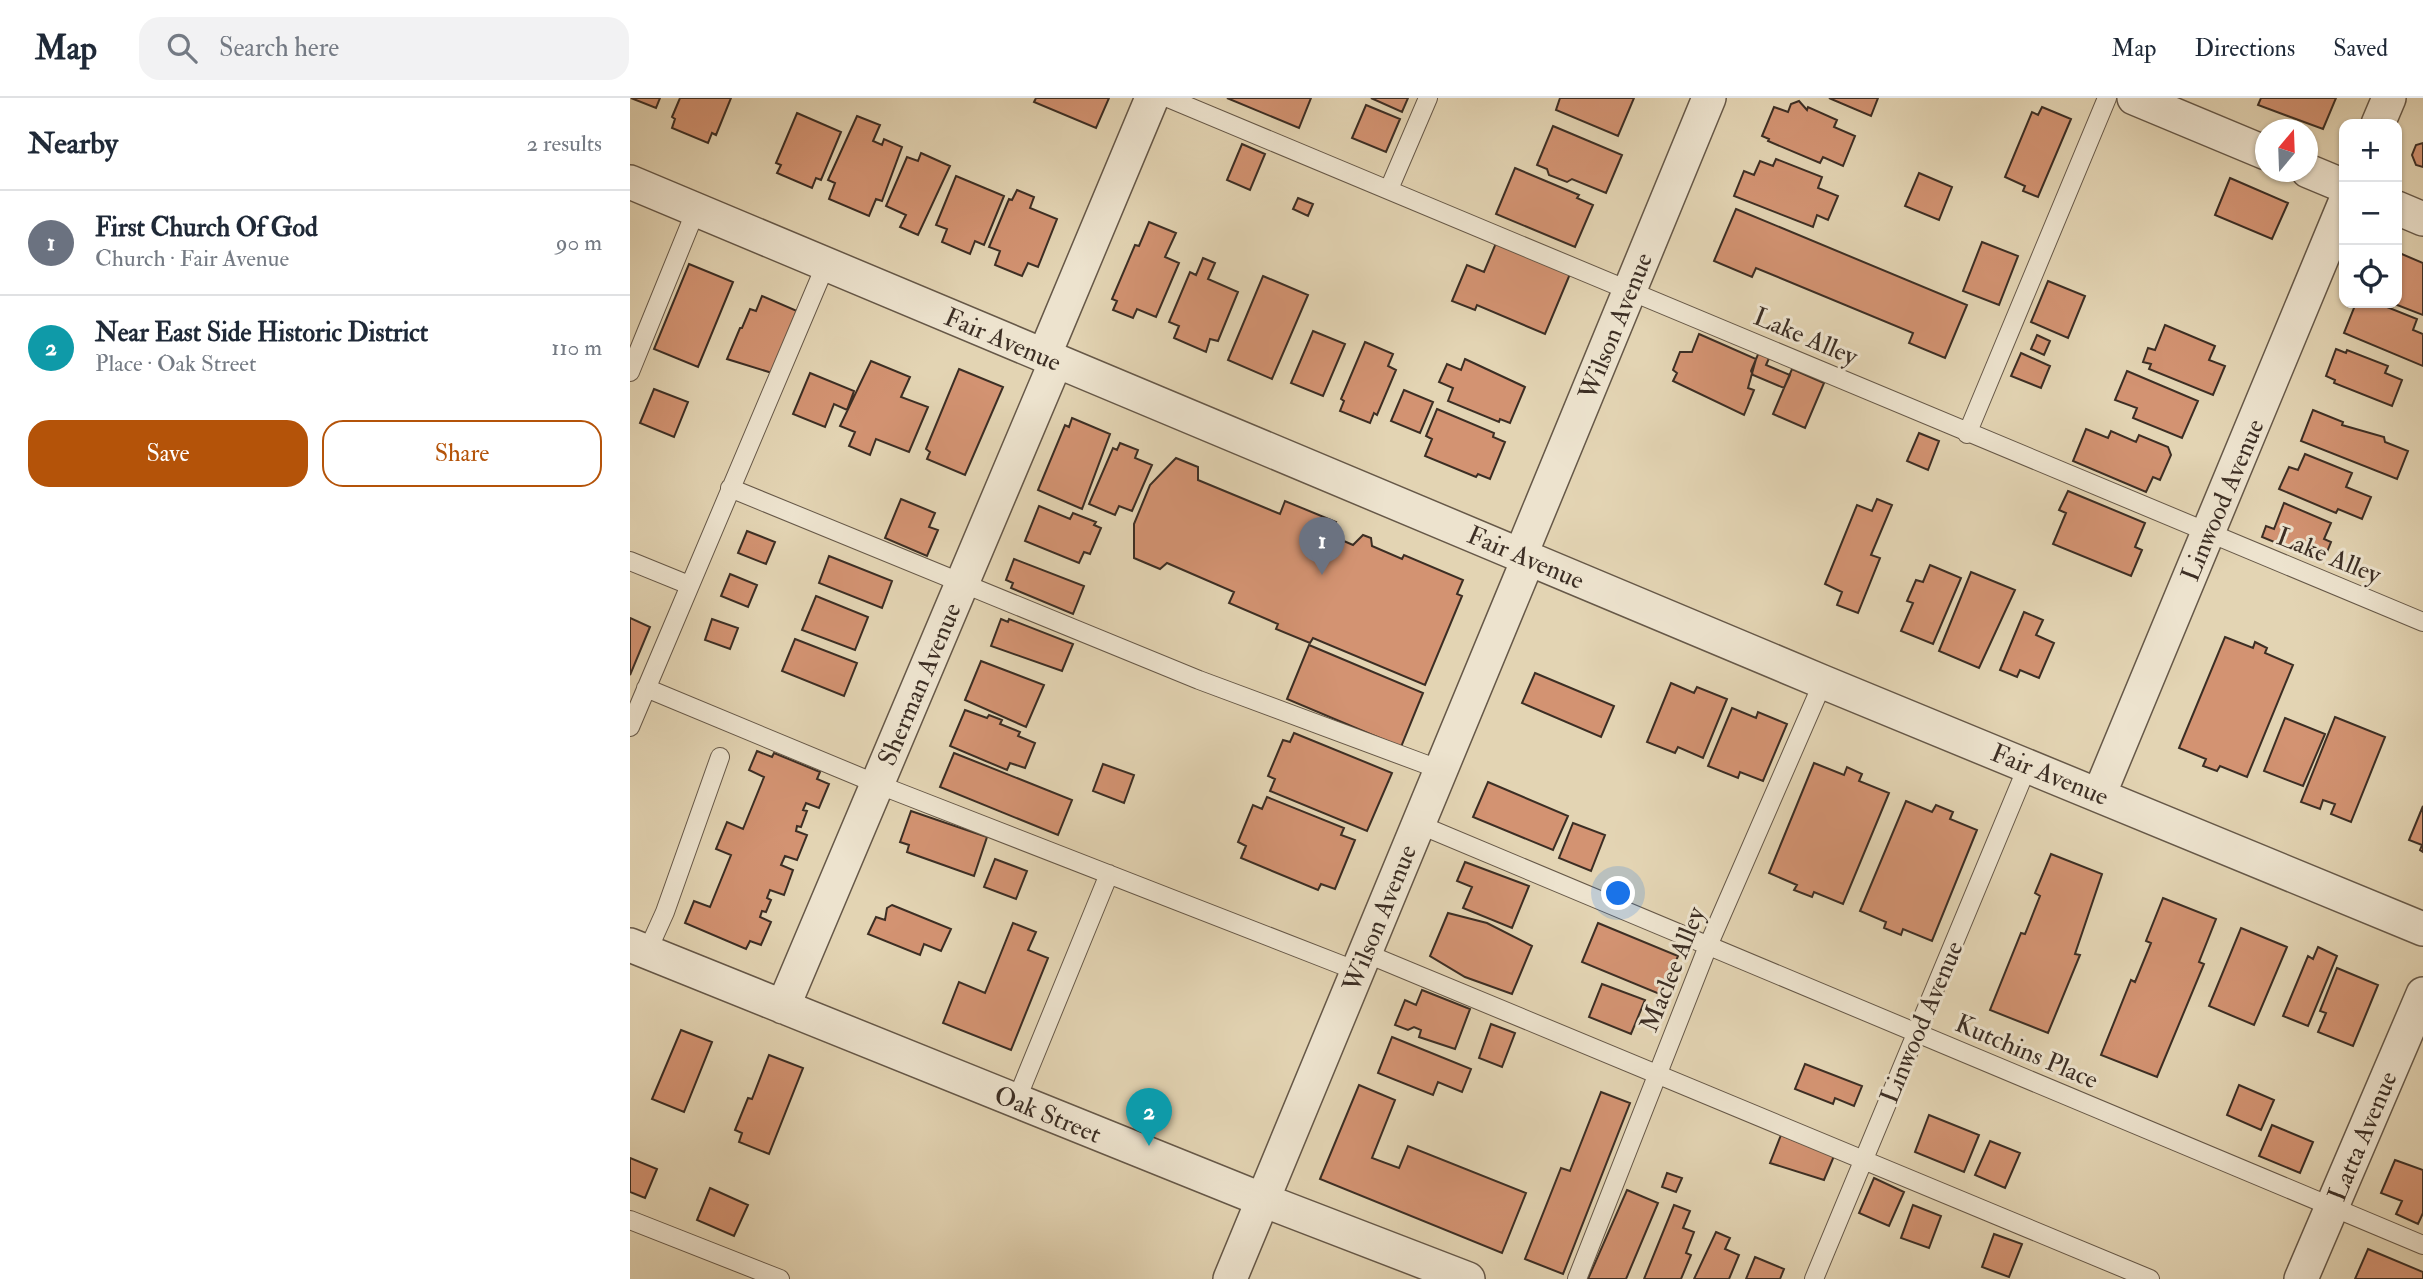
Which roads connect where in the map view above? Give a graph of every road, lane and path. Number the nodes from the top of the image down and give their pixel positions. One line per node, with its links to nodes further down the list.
1 (1152, 98): 20 (street, Sherman Avenue)
2 (1168, 98): 13 (lane, Lake Alley)
3 (1428, 98): 13 (lane)
4 (1709, 98): 19 (street, Wilson Avenue)
5 (2106, 98): 22 (lane)
6 (2134, 98): 9 (street)
7 (2389, 98): 8 (street)
8 (2380, 119)
9 (2255, 148)
10 (2318, 175): 12 (street)
11 (630, 182): 14 (street, Fair Avenue)
12 (2339, 185)
13 (1389, 189): 19 (lane, Lake Alley)
14 (696, 210): 18 (street, Fair Avenue); 21 (lane)
15 (2402, 210): 17 (street)
16 (2339, 217): 24 (street, Linwood Avenue)
17 (2423, 219)
18 (825, 264): 20 (street, Fair Avenue); 23 (lane)
19 (1630, 290): 22 (lane, Lake Alley); 25 (street, Wilson Avenue)
20 (1050, 358): 25 (street, Fair Avenue); 27 (street, Sherman Avenue)
21 (630, 372)
22 (1967, 433): 24 (lane, Lake Alley)
23 (730, 488): 27 (lane); 28 (lane)
24 (2207, 534): 29 (lane, Lake Alley); 37 (street, Linwood Avenue)
25 (1525, 556): 30 (street, Fair Avenue); 35 (street, Wilson Avenue)
26 (630, 561): 28 (lane)
27 (962, 582): 35 (lane); 36 (street, Sherman Avenue)
28 (689, 585): 31 (lane)
29 (2423, 622)
30 (1823, 682): 34 (street, Fair Avenue); 41 (lane, Maclee Alley)
31 (646, 688): 32 (lane); 36 (lane)
32 (630, 727)
33 (720, 757): 42 (lane)
34 (2028, 765): 37 (street, Fair Avenue); 46 (lane, Linwood Avenue)
35 (1441, 770): 38 (street, Wilson Avenue)
36 (877, 784): 39 (lane); 45 (street, Sherman Avenue)
37 (2099, 794): 40 (street, Fair Avenue)
38 (1418, 824): 41 (lane, Kutchins Place); 43 (street, Wilson Avenue)
39 (1109, 874): 43 (lane); 48 (lane)
40 (2423, 929)
41 (1709, 946): 46 (lane, Kutchins Place); 47 (lane, Maclee Alley)
42 (638, 949): 45 (street, Oak Street)
43 (1361, 962): 47 (lane); 50 (street, Wilson Avenue)
44 (2423, 994): 51 (street, Latta Avenue)
45 (783, 1007): 48 (street, Oak Street)
46 (1916, 1033): 49 (lane, Linwood Avenue); 51 (lane, Kutchins Place)
47 (1658, 1072): 49 (lane); 57 (lane, Maclee Alley)
48 (1016, 1101): 50 (street, Oak Street)
49 (1864, 1159): 58 (lane, Linwood Avenue); 59 (lane)
50 (1263, 1200): 55 (street, Wilson Avenue); 56 (street, Oak Street)
51 (2331, 1208): 53 (lane, Kutchins Place); 60 (street, Latta Avenue)
52 (630, 1220): 54 (lane)
53 (2423, 1245)
54 (780, 1279)
55 (1230, 1279)
56 (1468, 1279)
57 (1577, 1279)
58 (1814, 1279)
59 (2150, 1279)
60 (2301, 1279)

